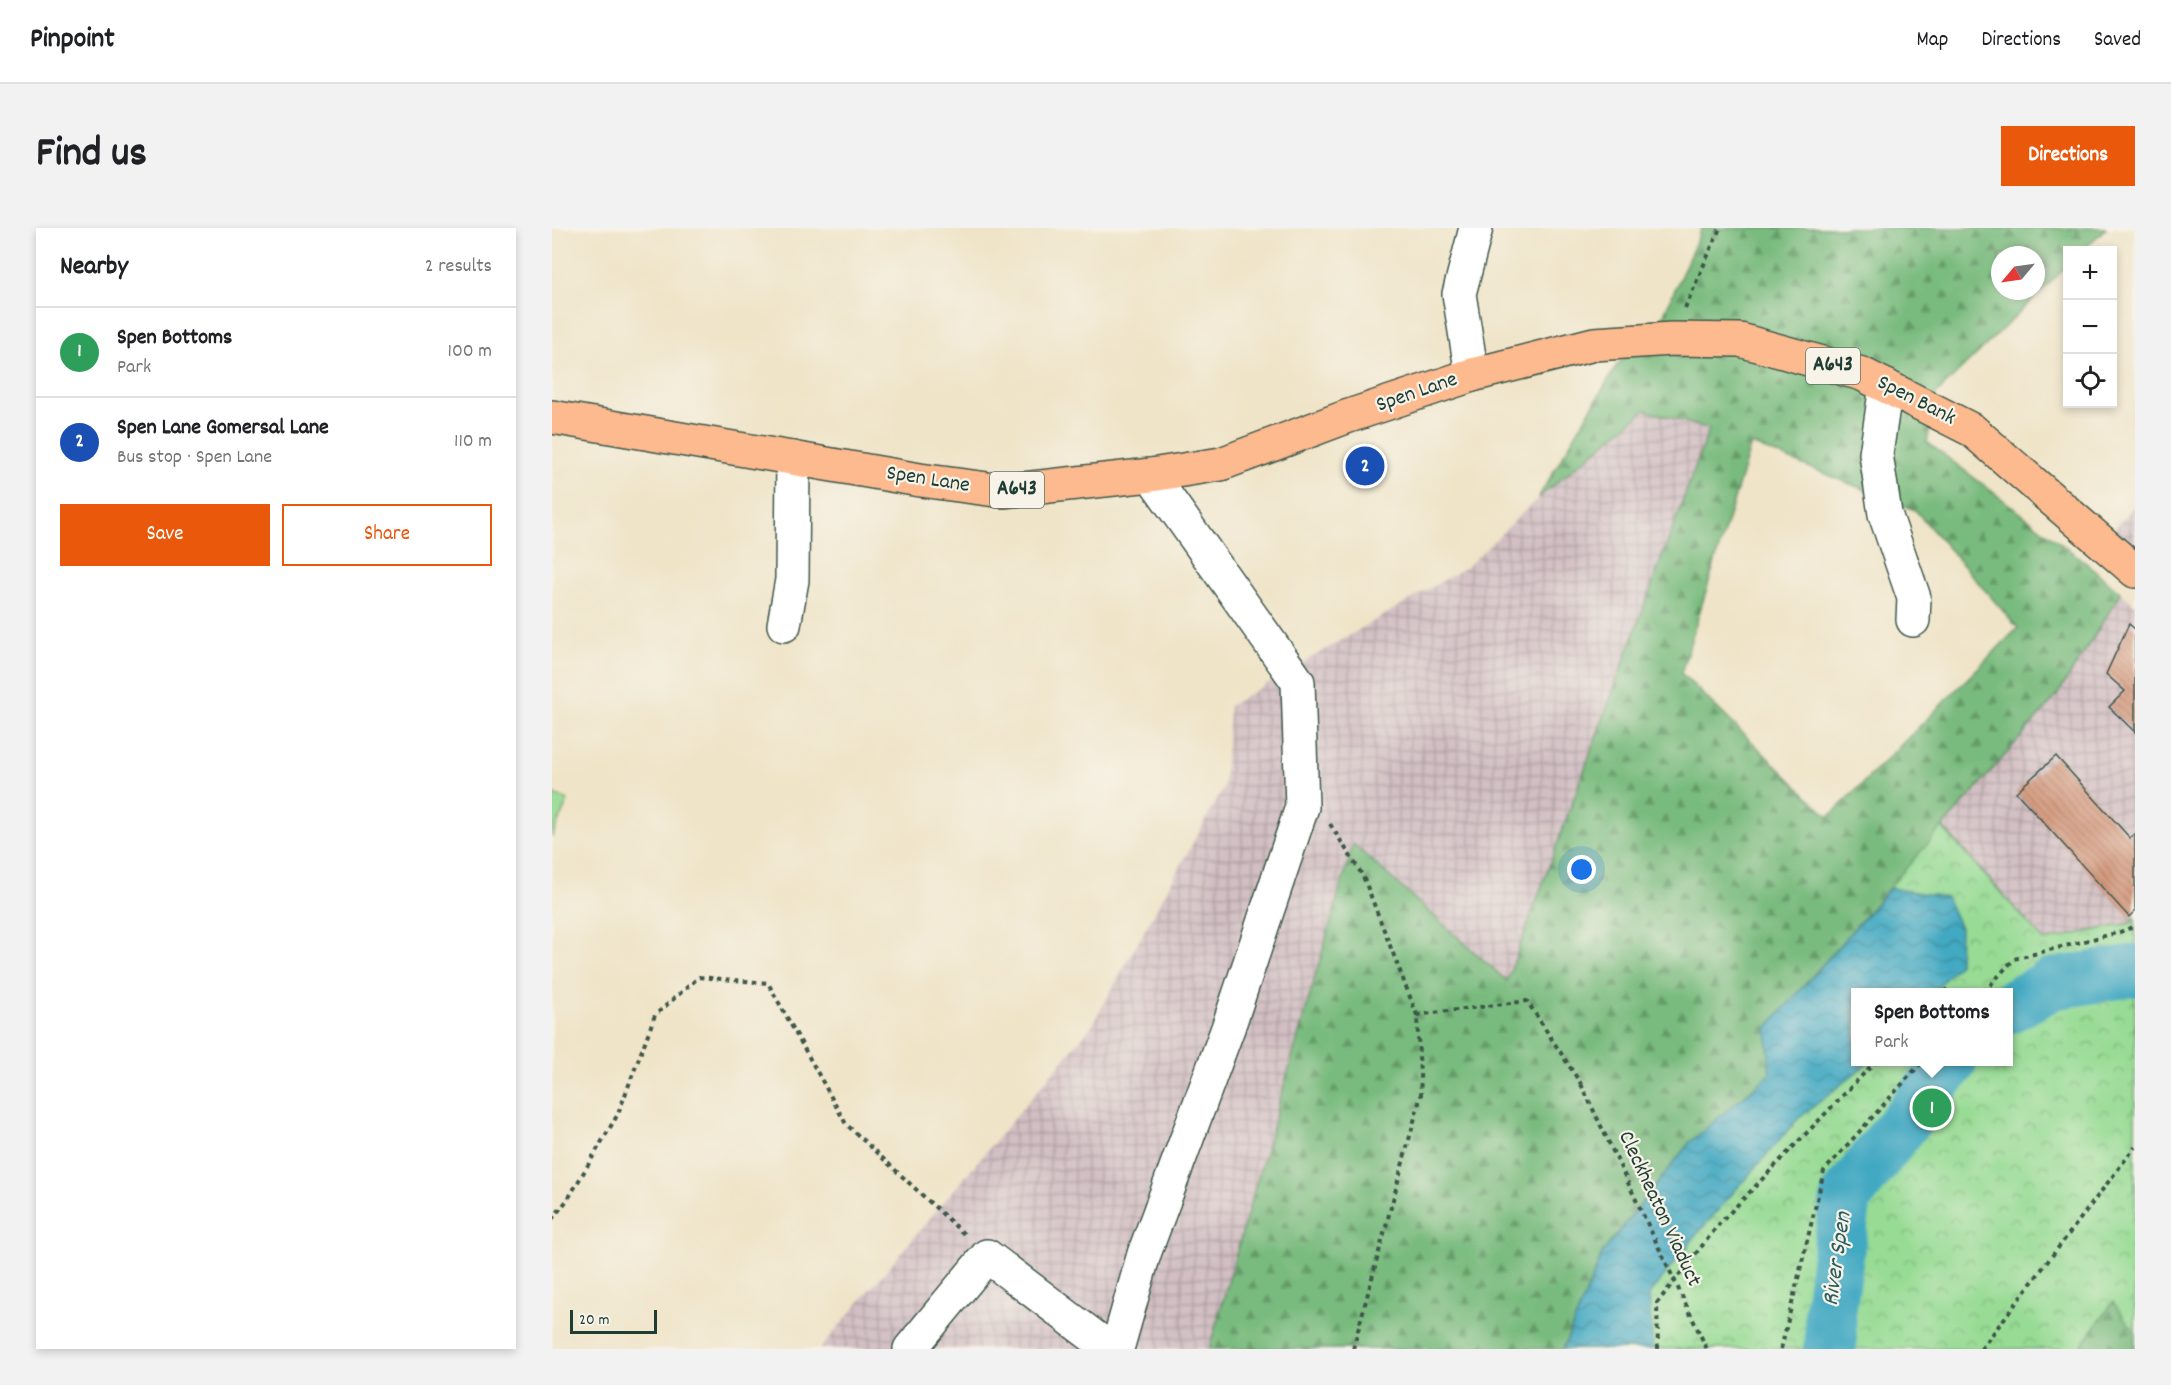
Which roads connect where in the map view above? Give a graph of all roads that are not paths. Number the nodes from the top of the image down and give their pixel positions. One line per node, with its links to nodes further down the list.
1 (1476, 228): 2 (street)
2 (1472, 375): 3 (main road, Spen Bank / A643); 6 (main road, Spen Lane / A643)
3 (1886, 386): 7 (main road, Spen Bank / A643); 8 (street)
4 (552, 417): 5 (main road, Spen Lane / A643)
5 (793, 458): 6 (main road, Spen Lane / A643); 9 (street)
6 (1151, 475): 12 (street)
7 (2135, 571)
8 (1912, 620)
9 (784, 625)
10 (910, 1349): 11 (street)
11 (1110, 1349)
12 (1117, 1349)

